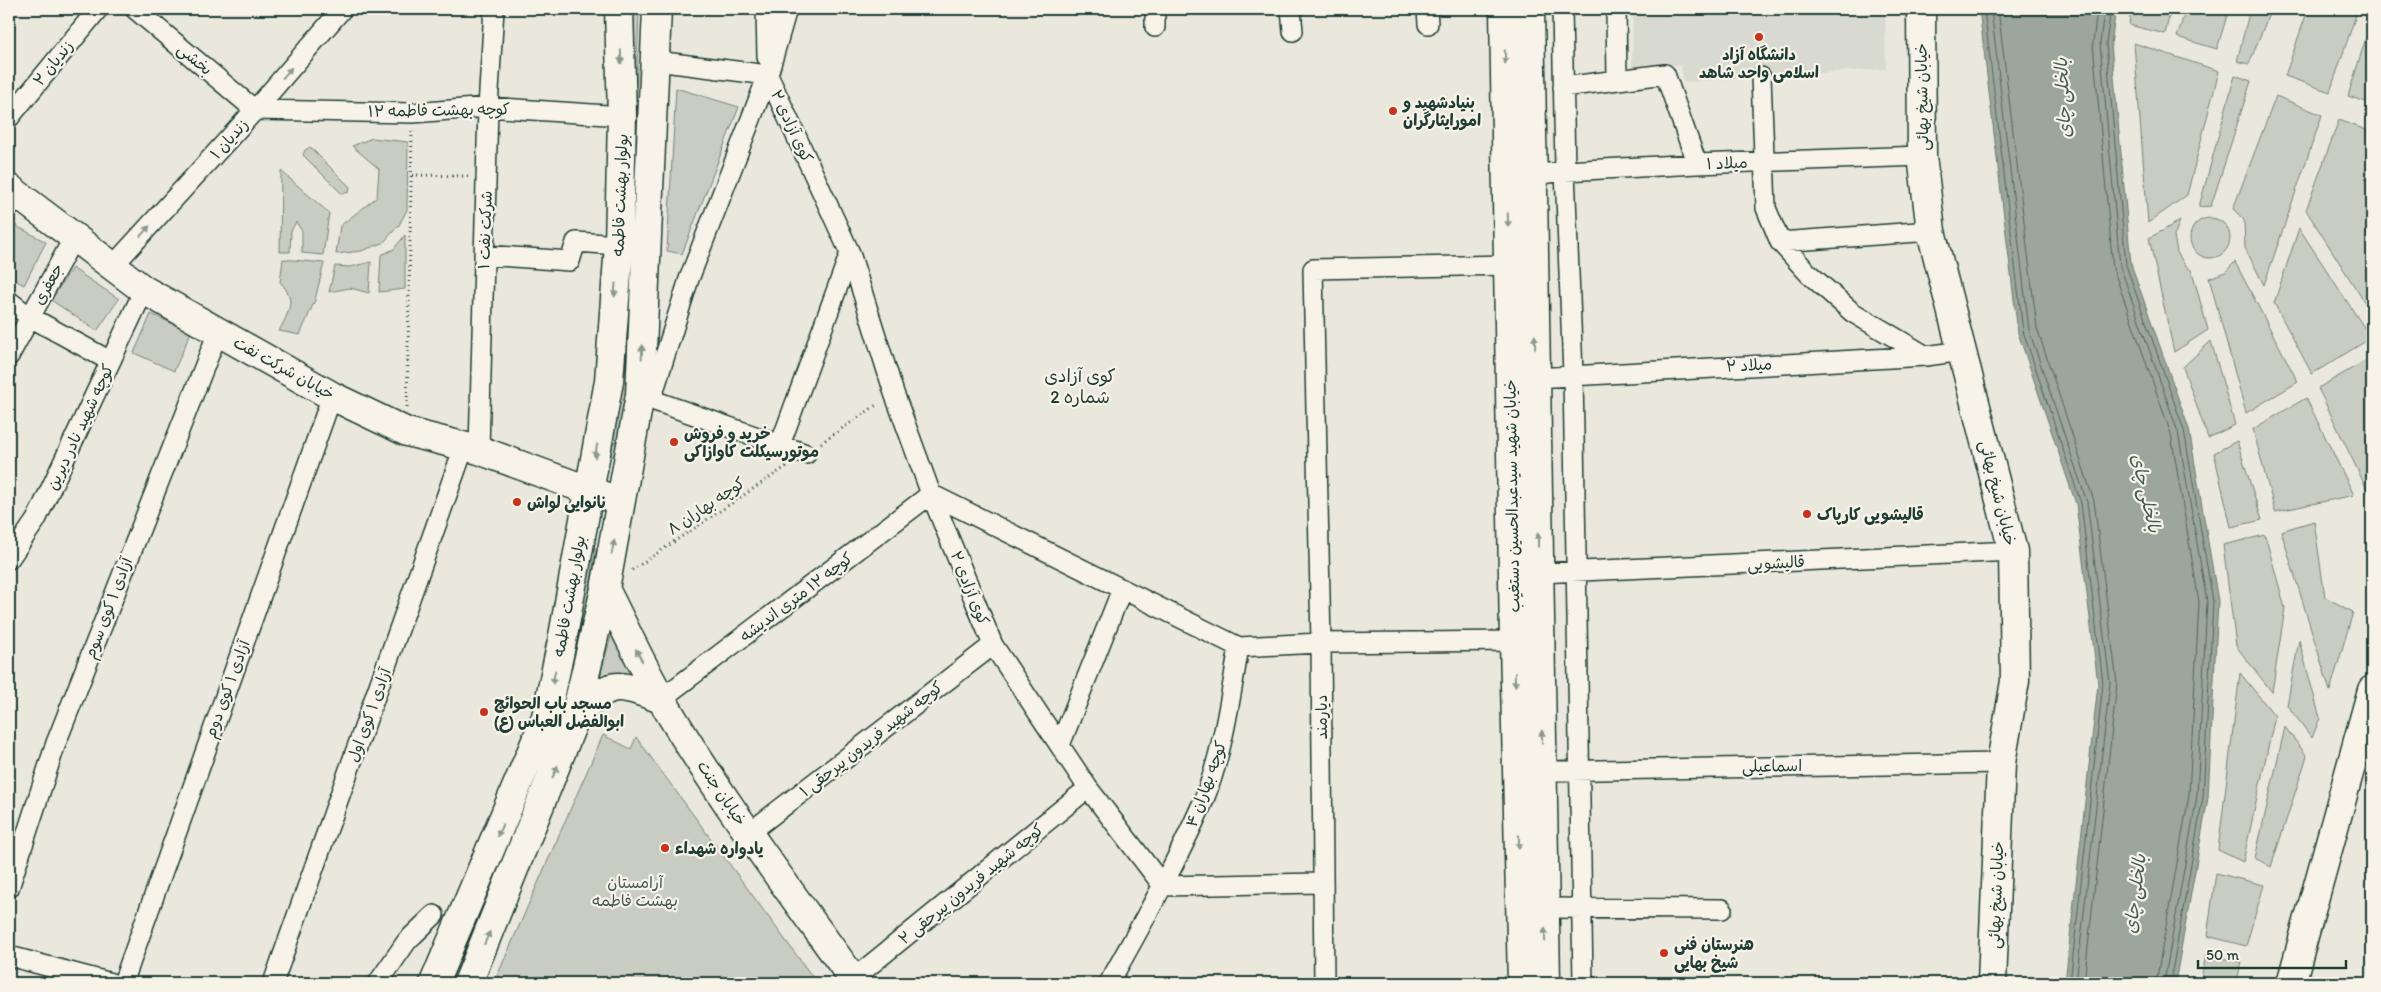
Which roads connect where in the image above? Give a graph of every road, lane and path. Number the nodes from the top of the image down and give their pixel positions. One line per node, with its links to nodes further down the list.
1 (98, 9): 25 (street, زندیان ۲)
2 (135, 9): 22 (street, بخشی)
3 (342, 9): 22 (street, زندیان ۱, one-way to 3)
4 (494, 9): 21 (street, شرکت نفت ۱)
5 (619, 9): 24 (main road, بولوار بهشت فاطمه, one-way to 24)
6 (657, 9): 16 (main road, بولوار بهشت فاطمه)
7 (766, 9): 17 (street)
8 (787, 9): 17 (street)
9 (1291, 9): 15 (street)
10 (1504, 9): 40 (main road, خیابان شهید سیدعبدالحسین دستغیب, one-way to 40)
11 (1530, 9): 31 (main road, خیابان شهید سیدعبدالحسین دستغیب)
12 (1562, 9): 20 (street)
13 (1616, 9): 19 (street)
14 (1921, 9): 26 (main road, خیابان شیخ بهائی)
15 (1293, 31)
16 (656, 61): 17 (street, کوی آزادی ۲); 54 (main road, بولوار بهشت فاطمه, one-way to 16)
17 (768, 75): 38 (street, کوی آزادی ۲); 54 (street)
18 (1761, 77): 27 (street)
19 (1617, 80): 20 (street); 28 (street)
20 (1563, 86): 29 (street)
21 (488, 107): 23 (street, کوچه بهشت فاطمه ۱۲); 24 (street, کوچه بهشت فاطمه ۱۲); 32 (street, شرکت نفت ۱)
22 (255, 110): 23 (street, کوچه بهشت فاطمه ۱۲); 41 (street, زندیان ۱, one-way to 22)
23 (412, 113): 30 (path)
24 (622, 116): 37 (main road, بولوار بهشت فاطمه)
25 (9, 118)
26 (1922, 156): 27 (street, میلاد ۱); 34 (main road, خیابان شیخ بهائی)
27 (1765, 162): 28 (street, میلاد ۱); 36 (street)
28 (1697, 164): 29 (street, میلاد ۱)
29 (1565, 171): 31 (street, میلاد ۱); 50 (street)
30 (412, 175): 32 (path); 55 (path)
31 (1533, 175): 51 (main road, خیابان شهید سیدعبدالحسین دستغیب, one-way to 31)
32 (487, 177): 39 (street, شرکت نفت ۱)
33 (9, 188): 35 (main road, خیابان شرکت نفت)
34 (1931, 231): 36 (street); 46 (main road, خیابان شیخ بهائی)
35 (74, 238): 41 (main road, خیابان شرکت نفت); 44 (street, جعفری)
36 (1780, 242): 48 (street)
37 (619, 245): 39 (street); 59 (main road, بولوار بهشت فاطمه, one-way to 59)
38 (850, 253): 52 (street, کوی آزادی ۲); 56 (street)
39 (485, 255): 57 (street, شرکت نفت ۱)
40 (1509, 264): 68 (main road, خیابان شهید سیدعبدالحسین دستغیب); 69 (street, دیارمند)
41 (112, 267): 42 (main road, خیابان شرکت نفت)
42 (144, 290): 45 (main road, خیابان شرکت نفت); 49 (street, کوچه شهید نادر دیرین)
43 (9, 301): 44 (street)
44 (30, 316): 47 (street, جعفری); 49 (street)
45 (218, 332): 53 (main road, خیابان شرکت نفت); 85 (street, آزادی ۱ کوی سوم)
46 (1962, 351): 48 (street, میلاد ۲); 62 (main road, خیابان شیخ بهائی)
47 (9, 356)
48 (1926, 356): 50 (street, میلاد ۲)
49 (110, 362): 63 (street, کوچه شهید نادر دیرین)
50 (1573, 374): 51 (street, میلاد ۲); 64 (street)
51 (1535, 378): 65 (main road, خیابان شهید سیدعبدالحسین دستغیب, one-way to 51)
52 (894, 393): 58 (path, کوچه بهاران ۸); 60 (street, کوی آزادی ۲)
53 (332, 396): 55 (main road, خیابان شرکت نفت); 93 (street, آزادی ۱ کوی دوم)
54 (646, 398): 56 (street); 61 (main road, بولوار بهشت فاطمه)
55 (407, 432): 57 (main road, خیابان شرکت نفت)
56 (780, 445): 58 (street)
57 (472, 448): 59 (main road, خیابان شرکت نفت); 94 (street, آزادی ۱ کوی اول)
58 (806, 454): 66 (path, کوچه بهاران ۸)
59 (588, 492): 61 (main road, خیابان شرکت نفت); 79 (main road, بولوار بهشت فاطمه, one-way to 79)
60 (932, 494): 67 (street); 70 (street, کوی آزادی ۲); 73 (street, کوچه ۱۲ متری اندیشه)
61 (622, 500): 66 (main road, بولوار بهشت فاطمه, one-way to 61)
62 (2014, 551): 64 (street, قالیشویی); 76 (main road, خیابان شیخ بهائی)
63 (9, 560)
64 (1575, 573): 65 (street, قالیشویی); 77 (street)
65 (1539, 574): 78 (main road, خیابان شهید سیدعبدالحسین دستغیب, one-way to 65)
66 (605, 588): 73 (main road, خیابان جنت, one-way to 66); 74 (main road, بولوار بهشت فاطمه)
67 (1122, 589): 71 (street); 75 (street)
68 (1514, 641): 69 (street); 100 (main road, خیابان شهید سیدعبدالحسین دستغیب, one-way to 100)
69 (1321, 643): 71 (street); 83 (street, دیارمند)
70 (993, 645): 75 (street, کوی آزادی ۲); 82 (street, کوچه شهید فریدون پیرحقی ۱)
71 (1239, 647): 84 (street, کوچه بهاران ۴)
72 (2372, 690): 104 (main road)
73 (661, 699): 74 (main road); 82 (main road, خیابان جنت)
74 (575, 718): 81 (main road, بولوار بهشت فاطمه, one-way to 74)
75 (1060, 745): 80 (street, کوی آزادی ۲)
76 (2001, 763): 77 (street, اسماعیلی); 103 (main road, خیابان شیخ بهائی)
77 (1581, 770): 78 (street, اسماعیلی); 87 (street)
78 (1543, 771): 86 (main road, خیابان شهید سیدعبدالحسین دستغیب)
79 (518, 786): 81 (main road); 96 (main road, بولوار بهشت فاطمه, one-way to 96)
80 (1088, 788): 84 (street, کوی آزادی ۲); 91 (street, کوچه شهید فریدون پیرحقی ۲)
81 (544, 796): 97 (main road, بولوار بهشت فاطمه, one-way to 81)
82 (749, 833): 91 (main road, خیابان جنت)
83 (1322, 883): 84 (street); 99 (street, دیارمند)
84 (1163, 886): 98 (street, کوچه بهاران ۴)
85 (9, 888)
86 (1545, 908): 87 (street); 101 (main road, خیابان شهید سیدعبدالحسین دستغیب, one-way to 86)
87 (1583, 908): 88 (street); 102 (street)
88 (1722, 909)
89 (434, 915): 95 (street)
90 (9, 956): 92 (street)
91 (854, 981)
92 (111, 983)
93 (123, 983)
94 (273, 983)
95 (378, 983)
96 (434, 983)
97 (468, 983)
98 (1109, 983)
99 (1324, 983)
100 (1522, 983)
101 (1546, 983)
102 (1583, 983)
103 (1992, 983)
104 (2291, 983)

